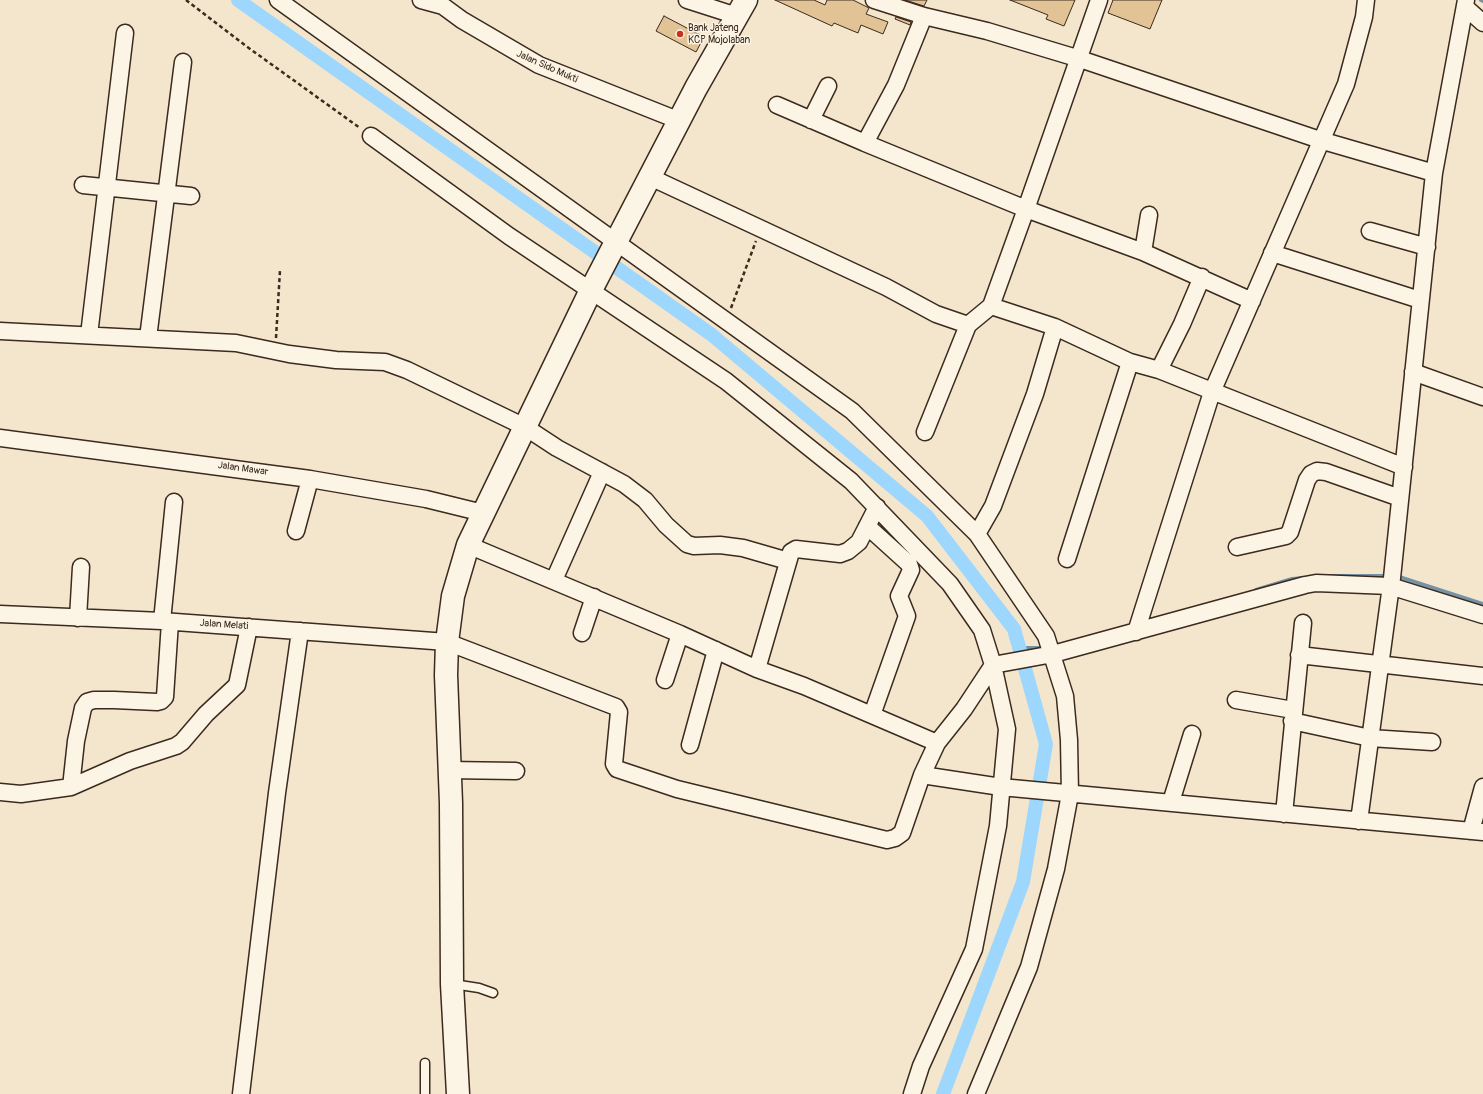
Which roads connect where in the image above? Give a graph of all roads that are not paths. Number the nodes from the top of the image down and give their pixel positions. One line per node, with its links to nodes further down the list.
1 (278, 0): 31 (street)
2 (421, 0): 17 (street, Jalan Sido Mukti)
3 (687, 0): 8 (street)
4 (874, 0): 9 (street)
5 (1099, 0): 12 (street)
6 (1366, 0): 19 (street)
7 (1465, 3): 10 (street); 21 (street)
8 (742, 8): 17 (main road)
9 (924, 16): 12 (street); 20 (street)
10 (1483, 23)
11 (125, 33): 24 (street)
12 (1080, 59): 19 (street); 27 (street)
13 (182, 62): 25 (street)
14 (828, 86): 16 (street)
15 (778, 105): 16 (street)
16 (811, 120): 20 (street)
17 (680, 121): 22 (main road)
18 (371, 136): 35 (street)
19 (1320, 140): 21 (street); 33 (street)
20 (865, 143): 27 (street)
21 (1434, 173): 30 (street)
22 (650, 177): 31 (main road); 39 (street)
23 (82, 185): 24 (street)
24 (106, 188): 25 (street); 42 (street)
25 (166, 194): 26 (street); 43 (street)
26 (191, 196)
27 (1026, 209): 32 (street); 38 (street)
28 (1149, 215): 32 (street)
29 (1370, 231): 30 (street)
30 (1427, 247): 36 (street)
31 (614, 248): 35 (main road); 61 (street)
32 (1143, 252): 34 (street)
33 (1272, 253): 36 (street); 37 (street)
34 (1202, 277): 37 (street); 45 (street)
35 (593, 287): 49 (main road); 57 (street)
36 (1420, 300): 46 (street)
37 (1252, 301): 47 (street)
38 (991, 306): 39 (street); 40 (street)
39 (968, 325): 50 (street)
40 (1055, 327): 44 (street); 61 (street)
41 (0, 331): 42 (street)
42 (89, 335): 43 (street)
43 (148, 338): 49 (street)
44 (1130, 362): 45 (street); 64 (street)
45 (1158, 370): 47 (street)
46 (1413, 372): 48 (street); 52 (street)
47 (1212, 392): 52 (street); 77 (street)
48 (1483, 397)
49 (524, 427): 53 (street); 58 (main road)
50 (925, 432)
51 (0, 438): 54 (street, Jalan Mawar)
52 (1404, 466): 55 (street)
53 (602, 472): 65 (street); 68 (street)
54 (310, 479): 58 (street, Jalan Mawar); 60 (street)
55 (1400, 498): 63 (street); 67 (street)
56 (174, 502): 73 (street)
57 (877, 507): 59 (street); 85 (street)
58 (483, 513): 62 (main road)
59 (867, 526): 65 (street); 90 (street)
60 (296, 531)
61 (977, 534): 82 (street)
62 (468, 545): 68 (street); 80 (main road)
63 (1237, 547)
64 (1067, 559)
65 (788, 561): 86 (street)
66 (81, 567): 72 (street)
67 (1392, 578): 71 (street); 77 (street); 84 (street)
68 (554, 580): 69 (street)
69 (594, 597): 78 (street); 79 (street)
70 (0, 614): 72 (street, Jalan Melati)
71 (1483, 615)
72 (78, 618): 73 (street, Jalan Melati)
73 (166, 622): 75 (street, Jalan Melati); 100 (street)
74 (1303, 623): 83 (street)
75 (249, 627): 76 (street, Jalan Melati); 100 (street)
76 (300, 631): 80 (street, Jalan Melati); 112 (street)
77 (1136, 632): 82 (street)
78 (582, 633)
79 (680, 634): 81 (street); 88 (street)
80 (447, 642): 97 (main road); 99 (street, Jalan Melati)
81 (716, 650): 86 (street); 96 (street)
82 (1050, 654): 85 (street); 104 (street)
83 (1299, 655): 84 (street); 91 (street)
84 (1381, 663): 87 (street); 93 (street)
85 (995, 664): 95 (street); 101 (street)
86 (757, 669): 90 (street)
87 (1483, 676)
88 (665, 680)
89 (1236, 700): 91 (street)
90 (872, 715): 95 (street)
91 (1292, 716): 93 (street); 106 (street)
92 (1192, 734): 105 (street)
93 (1370, 738): 94 (street); 107 (street)
94 (1432, 742)
95 (937, 743): 99 (street)
96 (690, 746)
97 (448, 770): 98 (street); 109 (main road)
98 (516, 771)
99 (922, 775): 101 (street)
100 (71, 787): 103 (street)
101 (1007, 787): 104 (street); 115 (street)
102 (1483, 787): 108 (street)
103 (0, 792)
104 (1067, 793): 105 (street); 116 (street)
105 (1171, 802): 106 (street)
106 (1284, 814): 107 (street)
107 (1359, 821): 108 (street)
108 (1477, 831)
109 (452, 984): 110 (lane); 114 (main road)
110 (494, 993)
111 (424, 1063): 113 (lane)
112 (241, 1094)
113 (425, 1094)
114 (458, 1094)
115 (912, 1094)
116 (976, 1094)

